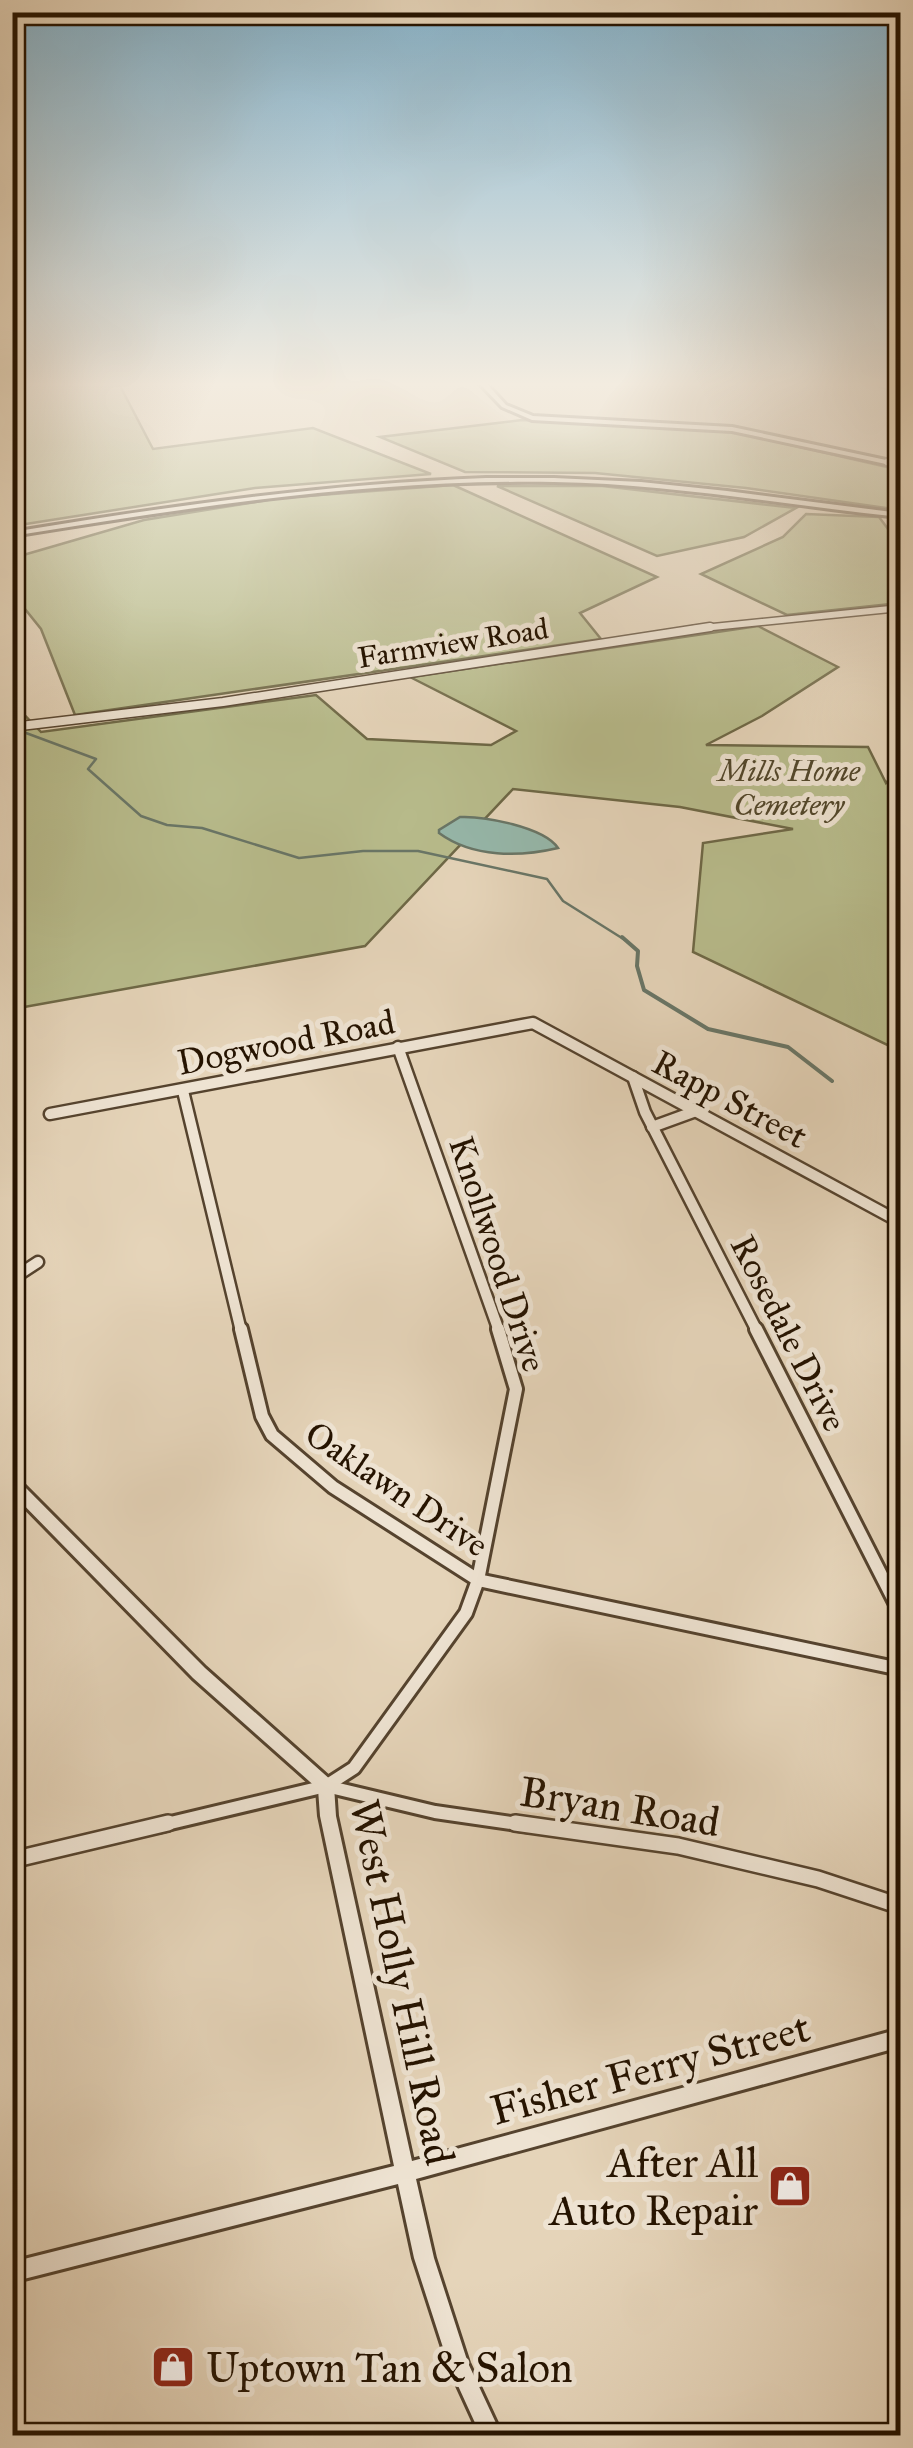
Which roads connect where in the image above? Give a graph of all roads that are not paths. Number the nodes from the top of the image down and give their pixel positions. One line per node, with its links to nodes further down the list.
1 (271, 496): 4 (street)
2 (746, 496): 3 (street)
3 (900, 514)
4 (12, 534)
5 (900, 608): 6 (street, Farmview Road)
6 (13, 727)
7 (533, 1023): 8 (street, Dogwood Road); 9 (street, Rapp Street)
8 (398, 1047): 10 (street, Dogwood Road); 19 (street, Knollwood Drive)
9 (633, 1078): 11 (street, Rapp Street); 13 (street, Rosedale Drive)
10 (182, 1091): 12 (street, Dogwood Road); 19 (street, Oaklawn Drive)
11 (696, 1111): 13 (street); 14 (street, Rapp Street)
12 (50, 1114)
13 (652, 1127): 20 (street, Rosedale Drive)
14 (900, 1222)
15 (38, 1262): 16 (street)
16 (12, 1279)
17 (12, 1483): 23 (street, West Holly Hill Road)
18 (900, 1576): 20 (street)
19 (478, 1580): 22 (street, Oaklawn Drive); 23 (street, Knollwood Drive)
20 (889, 1589): 21 (street, Rosedale Drive)
21 (900, 1612)
22 (900, 1669)
23 (326, 1786): 24 (street); 25 (street, Bryan Road); 27 (street, West Holly Hill Road)
24 (12, 1860)
25 (900, 1906)
26 (900, 2038): 27 (street, Fisher Ferry Street)
27 (408, 2172): 28 (street, Fisher Ferry Street); 29 (street, West Holly Hill Road)
28 (12, 2272)
29 (492, 2436)

